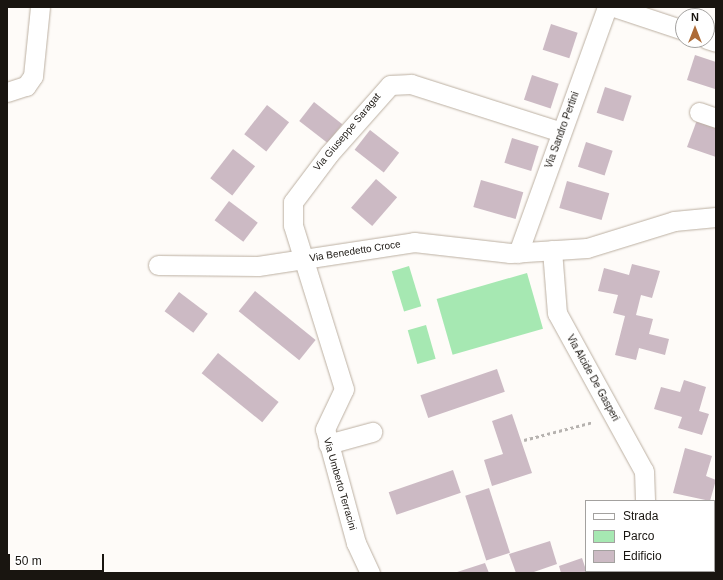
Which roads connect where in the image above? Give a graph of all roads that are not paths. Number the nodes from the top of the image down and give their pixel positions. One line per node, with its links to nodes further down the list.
1 (40, 7): 5 (street)
2 (607, 7): 6 (street, Via Sandro Pertini)
3 (614, 7): 4 (street)
4 (675, 27)
5 (7, 92)
6 (561, 132): 9 (street, Via Sandro Pertini); 10 (street, Via Giuseppe Saragat)
7 (716, 217): 8 (street, Via Benedetto Croce)
8 (552, 250): 9 (street, Via Benedetto Croce); 14 (street, Via Alcide De Gasperi)
9 (518, 253): 10 (street, Via Benedetto Croce)
10 (303, 259): 11 (street, Via Benedetto Croce); 13 (street, Via Umberto Terracini)
11 (158, 265)
12 (372, 432): 13 (street)
13 (328, 444): 15 (street, Via Umberto Terracini)
14 (645, 500)
15 (370, 573)

